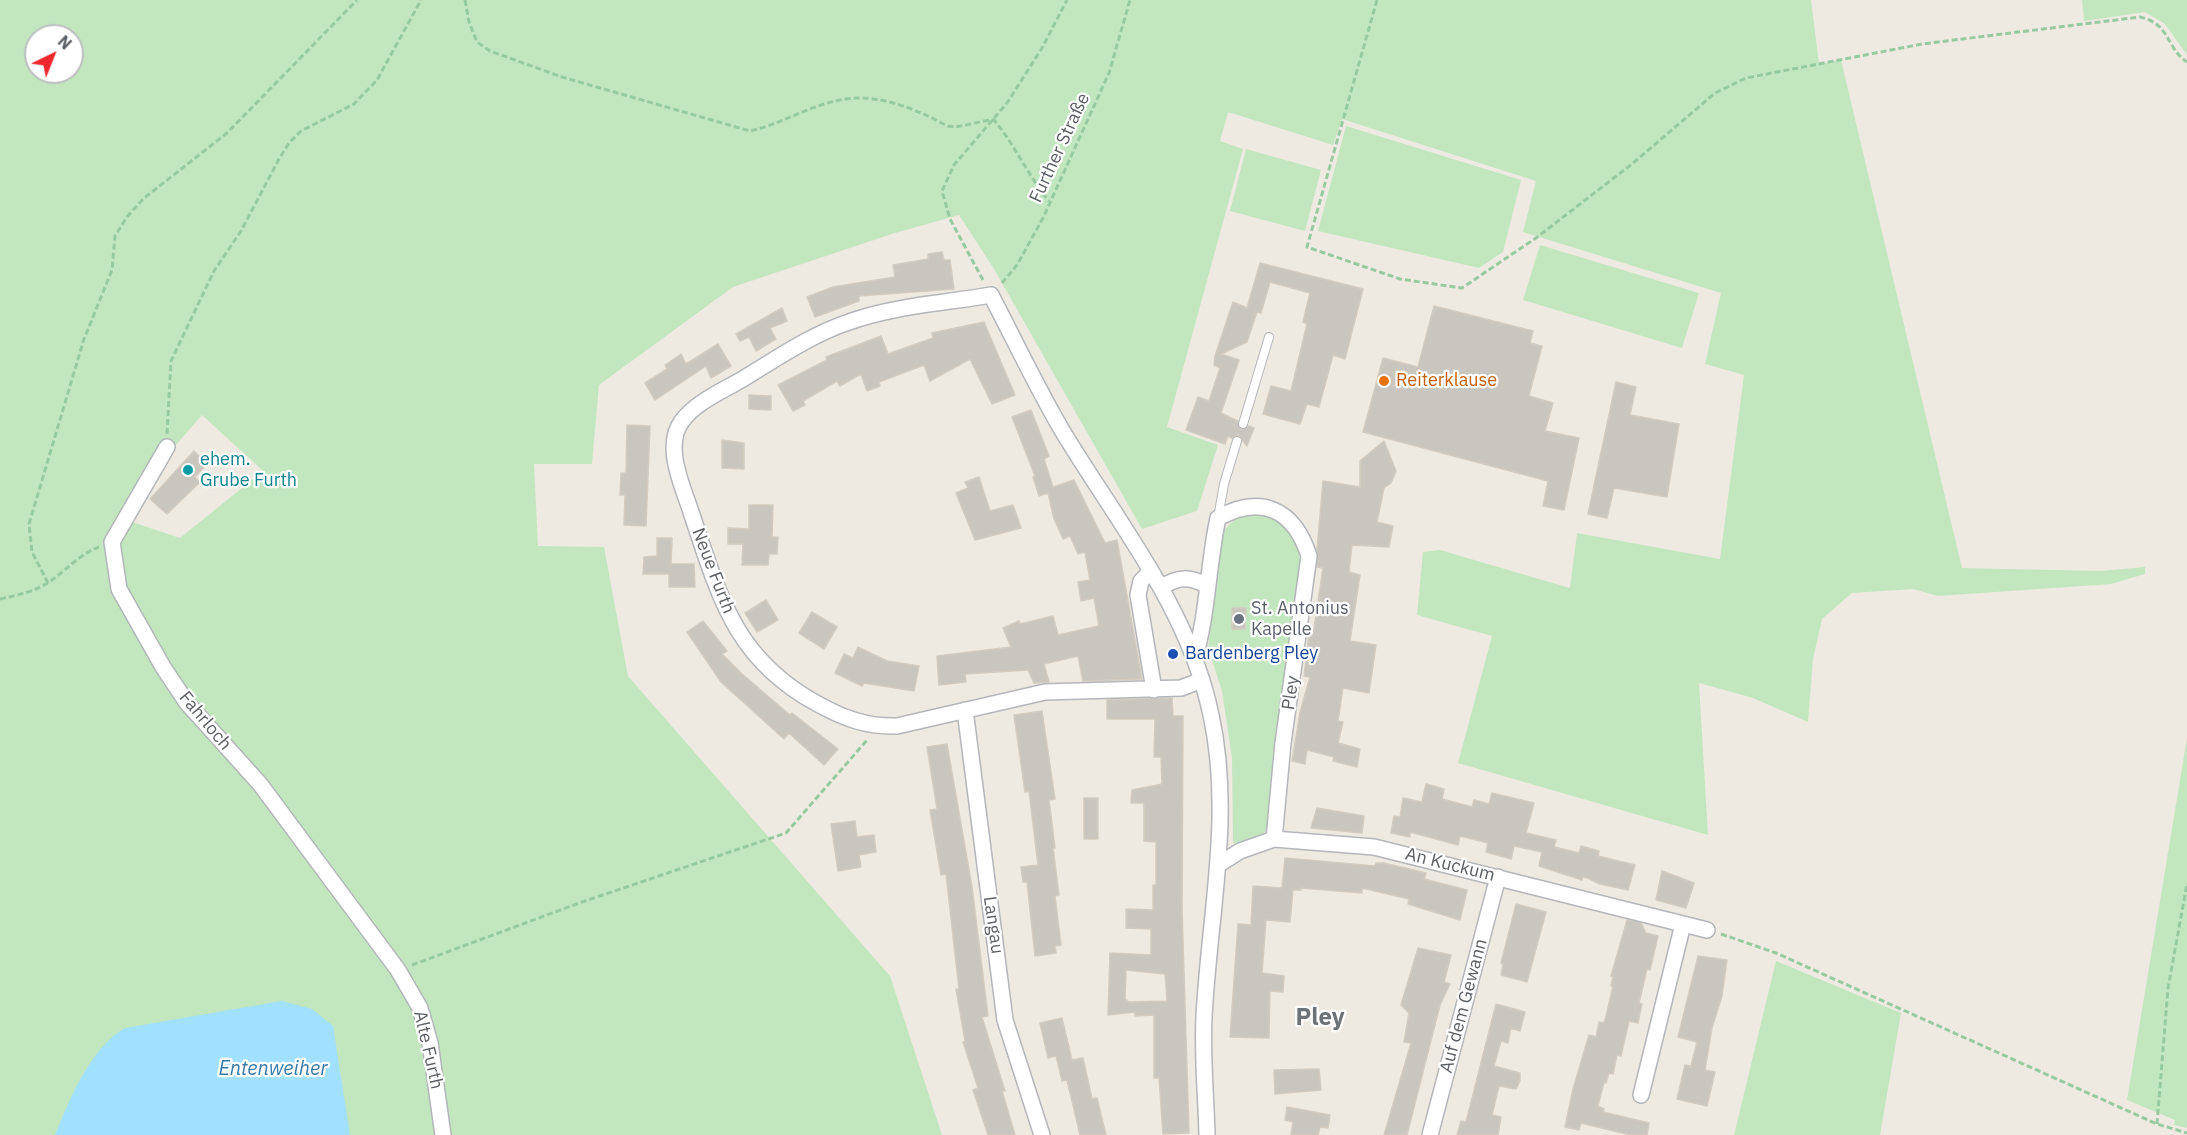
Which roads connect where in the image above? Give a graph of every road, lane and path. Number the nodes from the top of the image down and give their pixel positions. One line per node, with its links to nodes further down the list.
1 (357, 0): 18 (path)
2 (421, 0): 14 (path)
3 (465, 0): 8 (path)
4 (1067, 0): 8 (path)
5 (1130, 0): 9 (path, Further Straße)
6 (1377, 0): 7 (path)
7 (2187, 62)
8 (994, 120): 9 (path); 10 (path)
9 (1049, 201): 10 (path, Further Straße)
10 (991, 296): 17 (street); 26 (street, Neue Furth)
11 (1269, 337): 12 (lane)
12 (1243, 424)
13 (1237, 441): 15 (lane)
14 (167, 447): 16 (street)
15 (1218, 518): 19 (street); 27 (street, Pley)
16 (112, 542): 18 (path); 33 (street, Fahrloch)
17 (1151, 571): 20 (street); 24 (street)
18 (48, 583): 21 (path)
19 (1206, 585): 20 (street); 22 (street)
20 (1161, 587): 22 (street)
21 (0, 599)
22 (1195, 657): 23 (street)
23 (1202, 680): 24 (street, Neue Furth); 28 (street)
24 (1154, 690): 25 (street, Neue Furth)
25 (965, 710): 26 (street, Neue Furth); 38 (street, Langau)
26 (879, 727): 33 (path)
27 (1274, 839): 28 (street, An Kuckum); 29 (street, An Kuckum)
28 (1218, 865): 39 (street)
29 (1498, 877): 31 (street, An Kuckum); 40 (street, Auf dem Gewann)
30 (2187, 884): 35 (path)
31 (1683, 924): 32 (street, An Kuckum); 34 (street)
32 (1707, 930): 35 (path)
33 (398, 970): 37 (street, Alte Furth)
34 (1641, 1095)
35 (2157, 1124): 36 (path)
36 (2187, 1133)
37 (443, 1135)
38 (1042, 1135)
39 (1208, 1135)
40 (1430, 1135)

